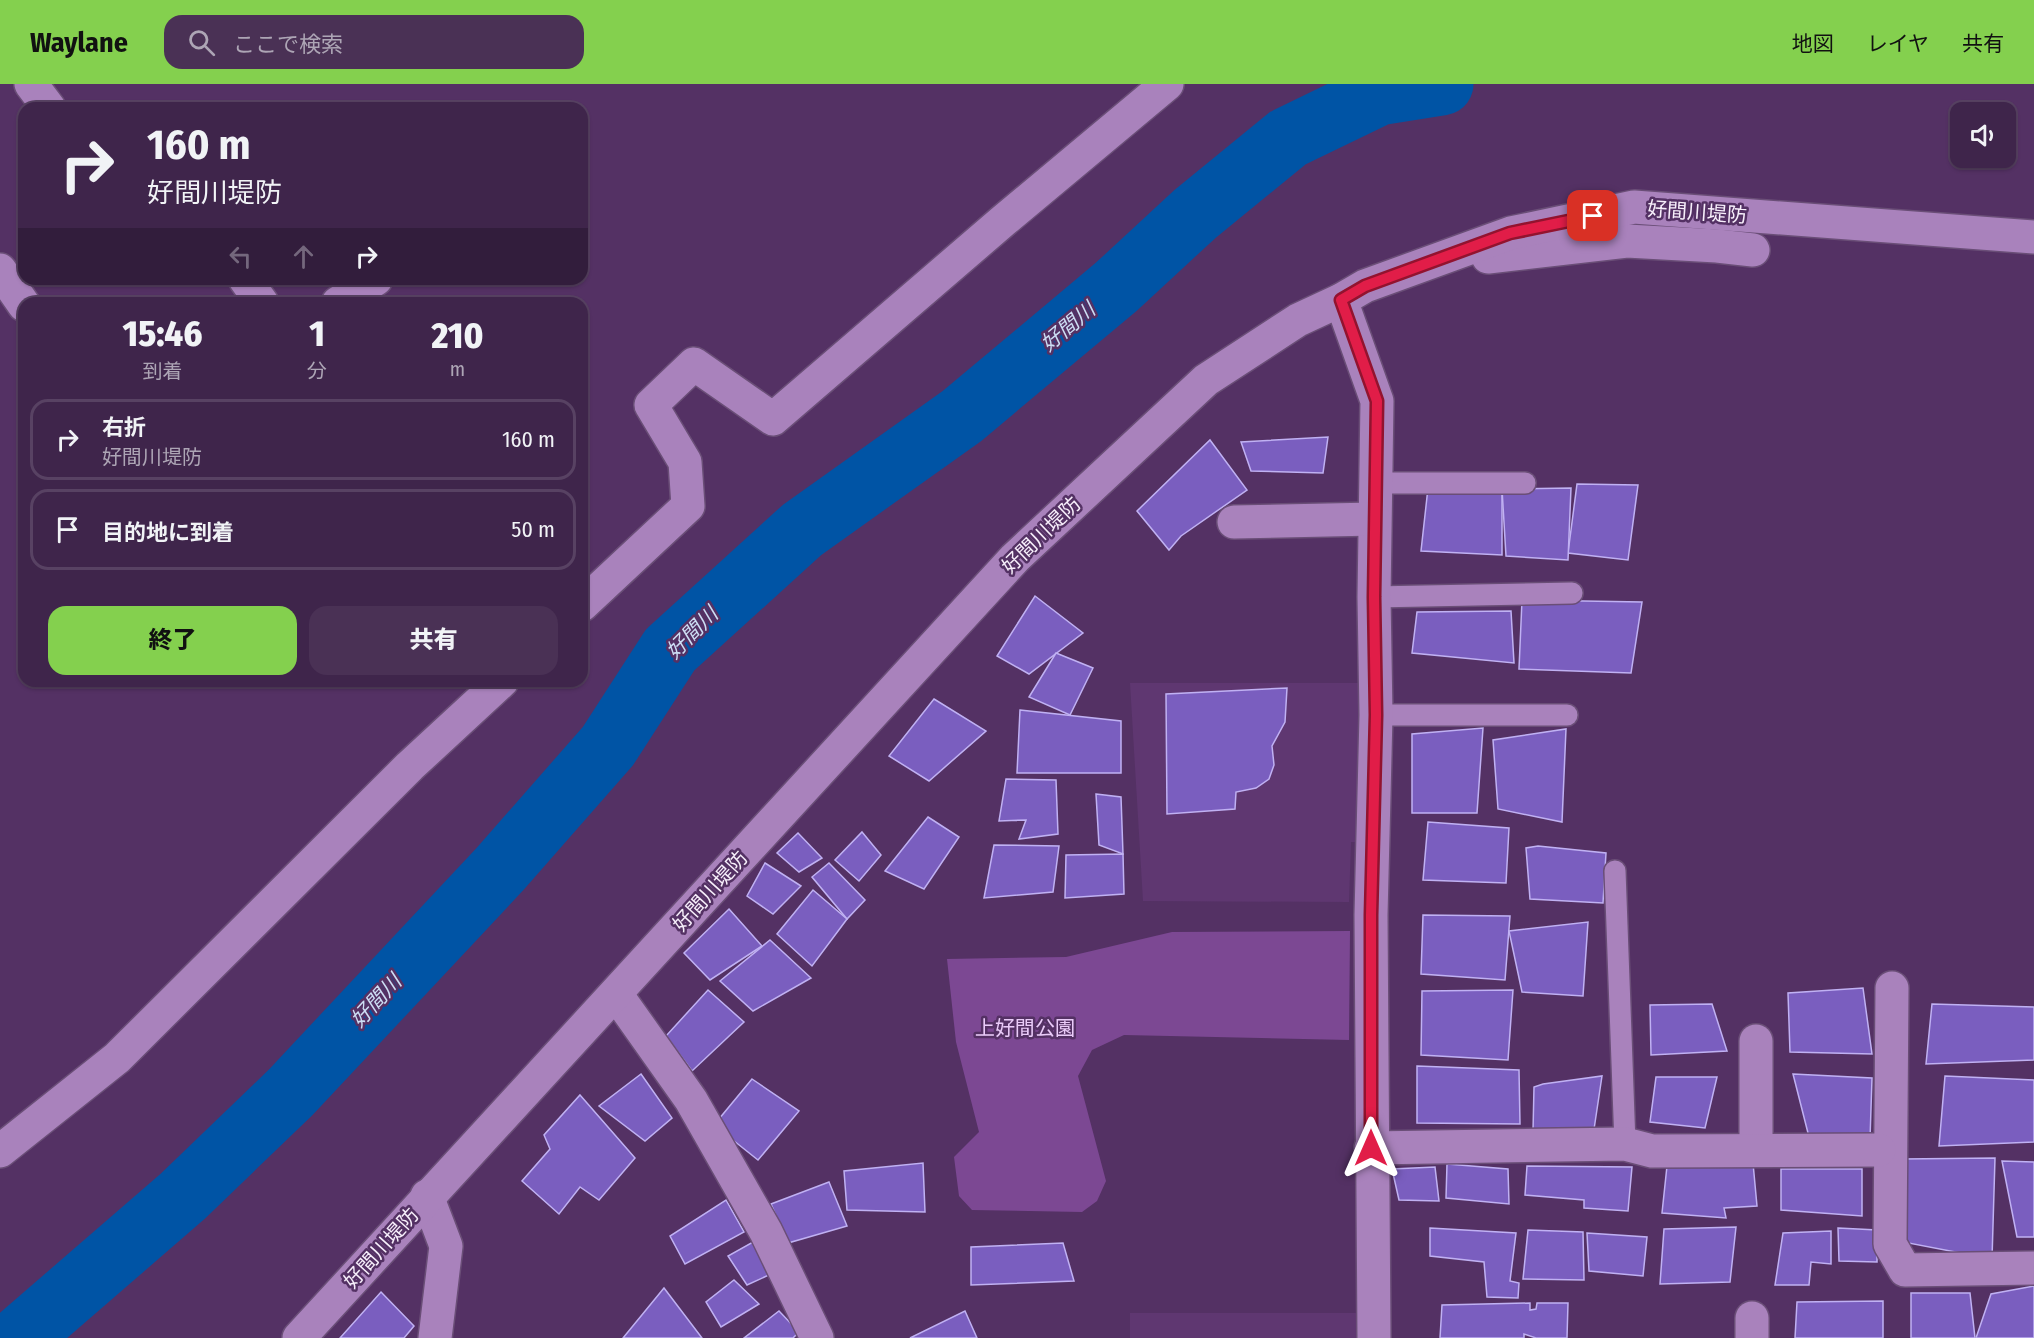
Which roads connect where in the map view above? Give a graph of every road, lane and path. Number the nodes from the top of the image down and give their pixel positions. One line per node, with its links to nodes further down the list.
1 (31, 84): 3 (street)
2 (1167, 84): 18 (street)
3 (44, 102)
4 (2034, 237): 6 (street, 好間川堤防)
5 (1753, 250): 6 (street)
6 (1445, 257): 11 (street, 好間川堤防)
7 (0, 270): 9 (street)
8 (366, 285): 10 (street)
9 (19, 297)
10 (348, 297)
11 (1341, 300): 12 (street); 24 (street, 好間川堤防)
12 (1375, 483): 13 (lane); 14 (street)
13 (1525, 483)
14 (1374, 519): 15 (street); 17 (street)
15 (1234, 522)
16 (1572, 593): 17 (lane)
17 (1374, 597): 20 (street)
18 (588, 600)
19 (495, 687): 28 (street)
20 (1376, 715): 21 (lane); 27 (street)
21 (1567, 715)
22 (1615, 871): 26 (lane)
23 (1892, 988): 32 (street)
24 (616, 994): 31 (street, 好間川堤防); 35 (street)
25 (1756, 1041): 29 (street)
26 (1625, 1144): 27 (street); 29 (street)
27 (1371, 1148): 36 (street)
28 (0, 1150)
29 (1756, 1150): 30 (street)
30 (1879, 1150)
31 (427, 1196): 33 (street, 好間川堤防); 34 (street)
32 (2034, 1268)
33 (299, 1338)
34 (435, 1338)
35 (817, 1338)
36 (1374, 1338)

